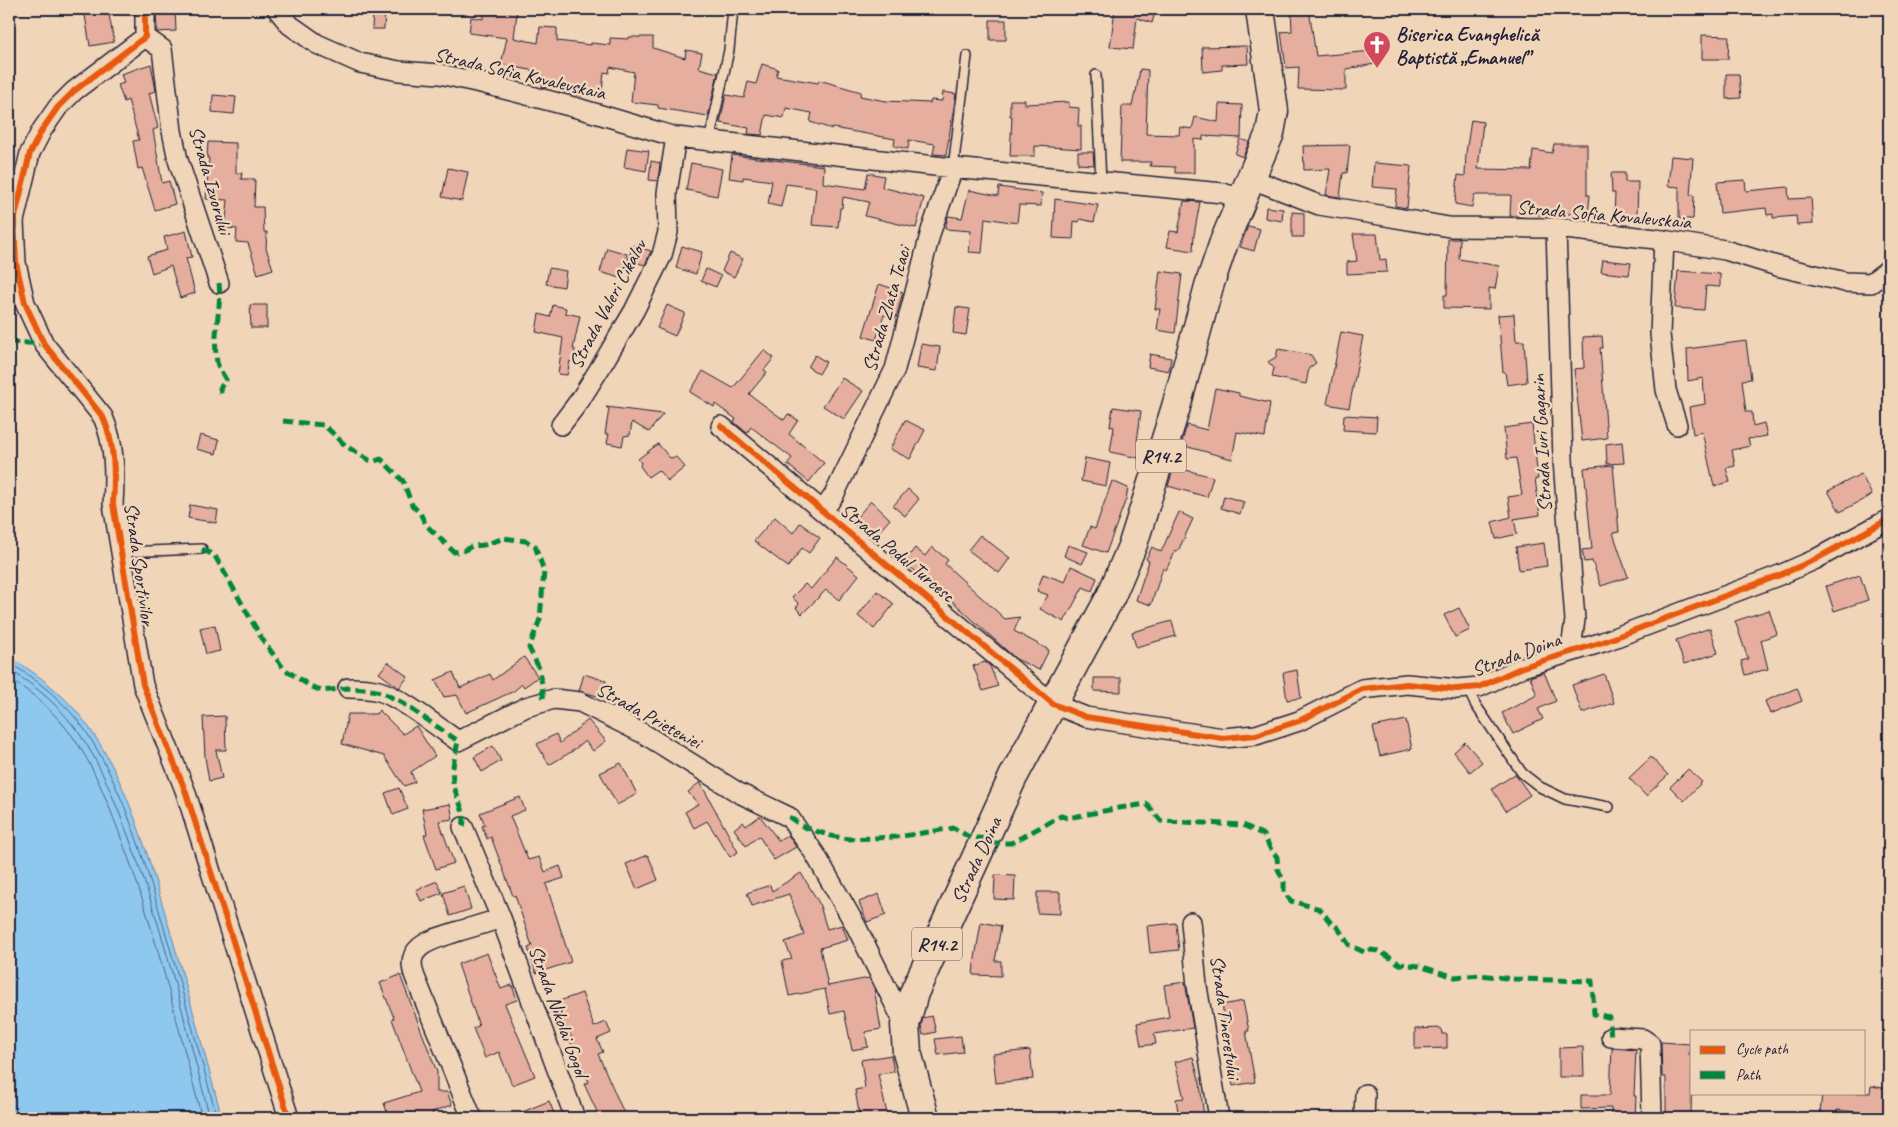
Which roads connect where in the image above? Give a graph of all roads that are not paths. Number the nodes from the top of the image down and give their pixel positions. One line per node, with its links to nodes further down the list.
1 (145, 9): 5 (street)
2 (277, 9): 8 (street, Strada Sofia Kovalevskaia)
3 (734, 9): 9 (lane)
4 (1260, 9): 12 (main road, R14.2)
5 (145, 37): 16 (street, Strada Izvorului); 23 (street, Strada Sportivilor)
6 (967, 56): 10 (lane)
7 (1096, 74): 11 (lane)
8 (676, 137): 9 (street, Strada Sofia Kovalevskaia); 17 (street, Strada Valeri Cikalov)
9 (708, 142): 10 (street, Strada Sofia Kovalevskaia)
10 (953, 168): 11 (street, Strada Sofia Kovalevskaia); 20 (street, Strada Zlata Tcaci)
11 (1100, 182): 12 (street, Strada Sofia Kovalevskaia)
12 (1248, 190): 13 (street, Strada Sofia Kovalevskaia); 27 (main road, R14.2)
13 (1556, 228): 14 (street, Strada Sofia Kovalevskaia); 24 (street, Strada Iuri Gagarin)
14 (1664, 240): 15 (street, Strada Sofia Kovalevskaia); 18 (street)
15 (1889, 269)
16 (219, 282)
17 (561, 425)
18 (1676, 425)
19 (721, 426): 20 (street, Strada Podul Turcesc)
20 (823, 511): 27 (street, Strada Podul Turcesc)
21 (1889, 519): 24 (street, Strada Doina)
22 (202, 549): 23 (lane)
23 (121, 552): 36 (street, Strada Sportivilor)
24 (1564, 653): 26 (street, Strada Doina)
25 (348, 688): 29 (street, Strada Prieteniei)
26 (1468, 689): 27 (street, Strada Doina); 28 (lane, Strada Doina)
27 (1048, 713): 33 (main road, Strada Doina / R14.2)
28 (1609, 807)
29 (790, 817): 33 (street, Strada Doina)
30 (464, 827): 31 (street, Strada Nikolai Gogol)
31 (501, 918): 37 (street); 38 (street, Strada Nikolai Gogol)
32 (1191, 922): 40 (street, Strada Tineretului)
33 (905, 1025): 39 (main road, Strada Doina / R14.2)
34 (1611, 1037): 42 (street)
35 (1364, 1094): 41 (street)
36 (289, 1118)
37 (472, 1118)
38 (575, 1118)
39 (926, 1118)
40 (1219, 1118)
41 (1364, 1118)
42 (1652, 1118)

